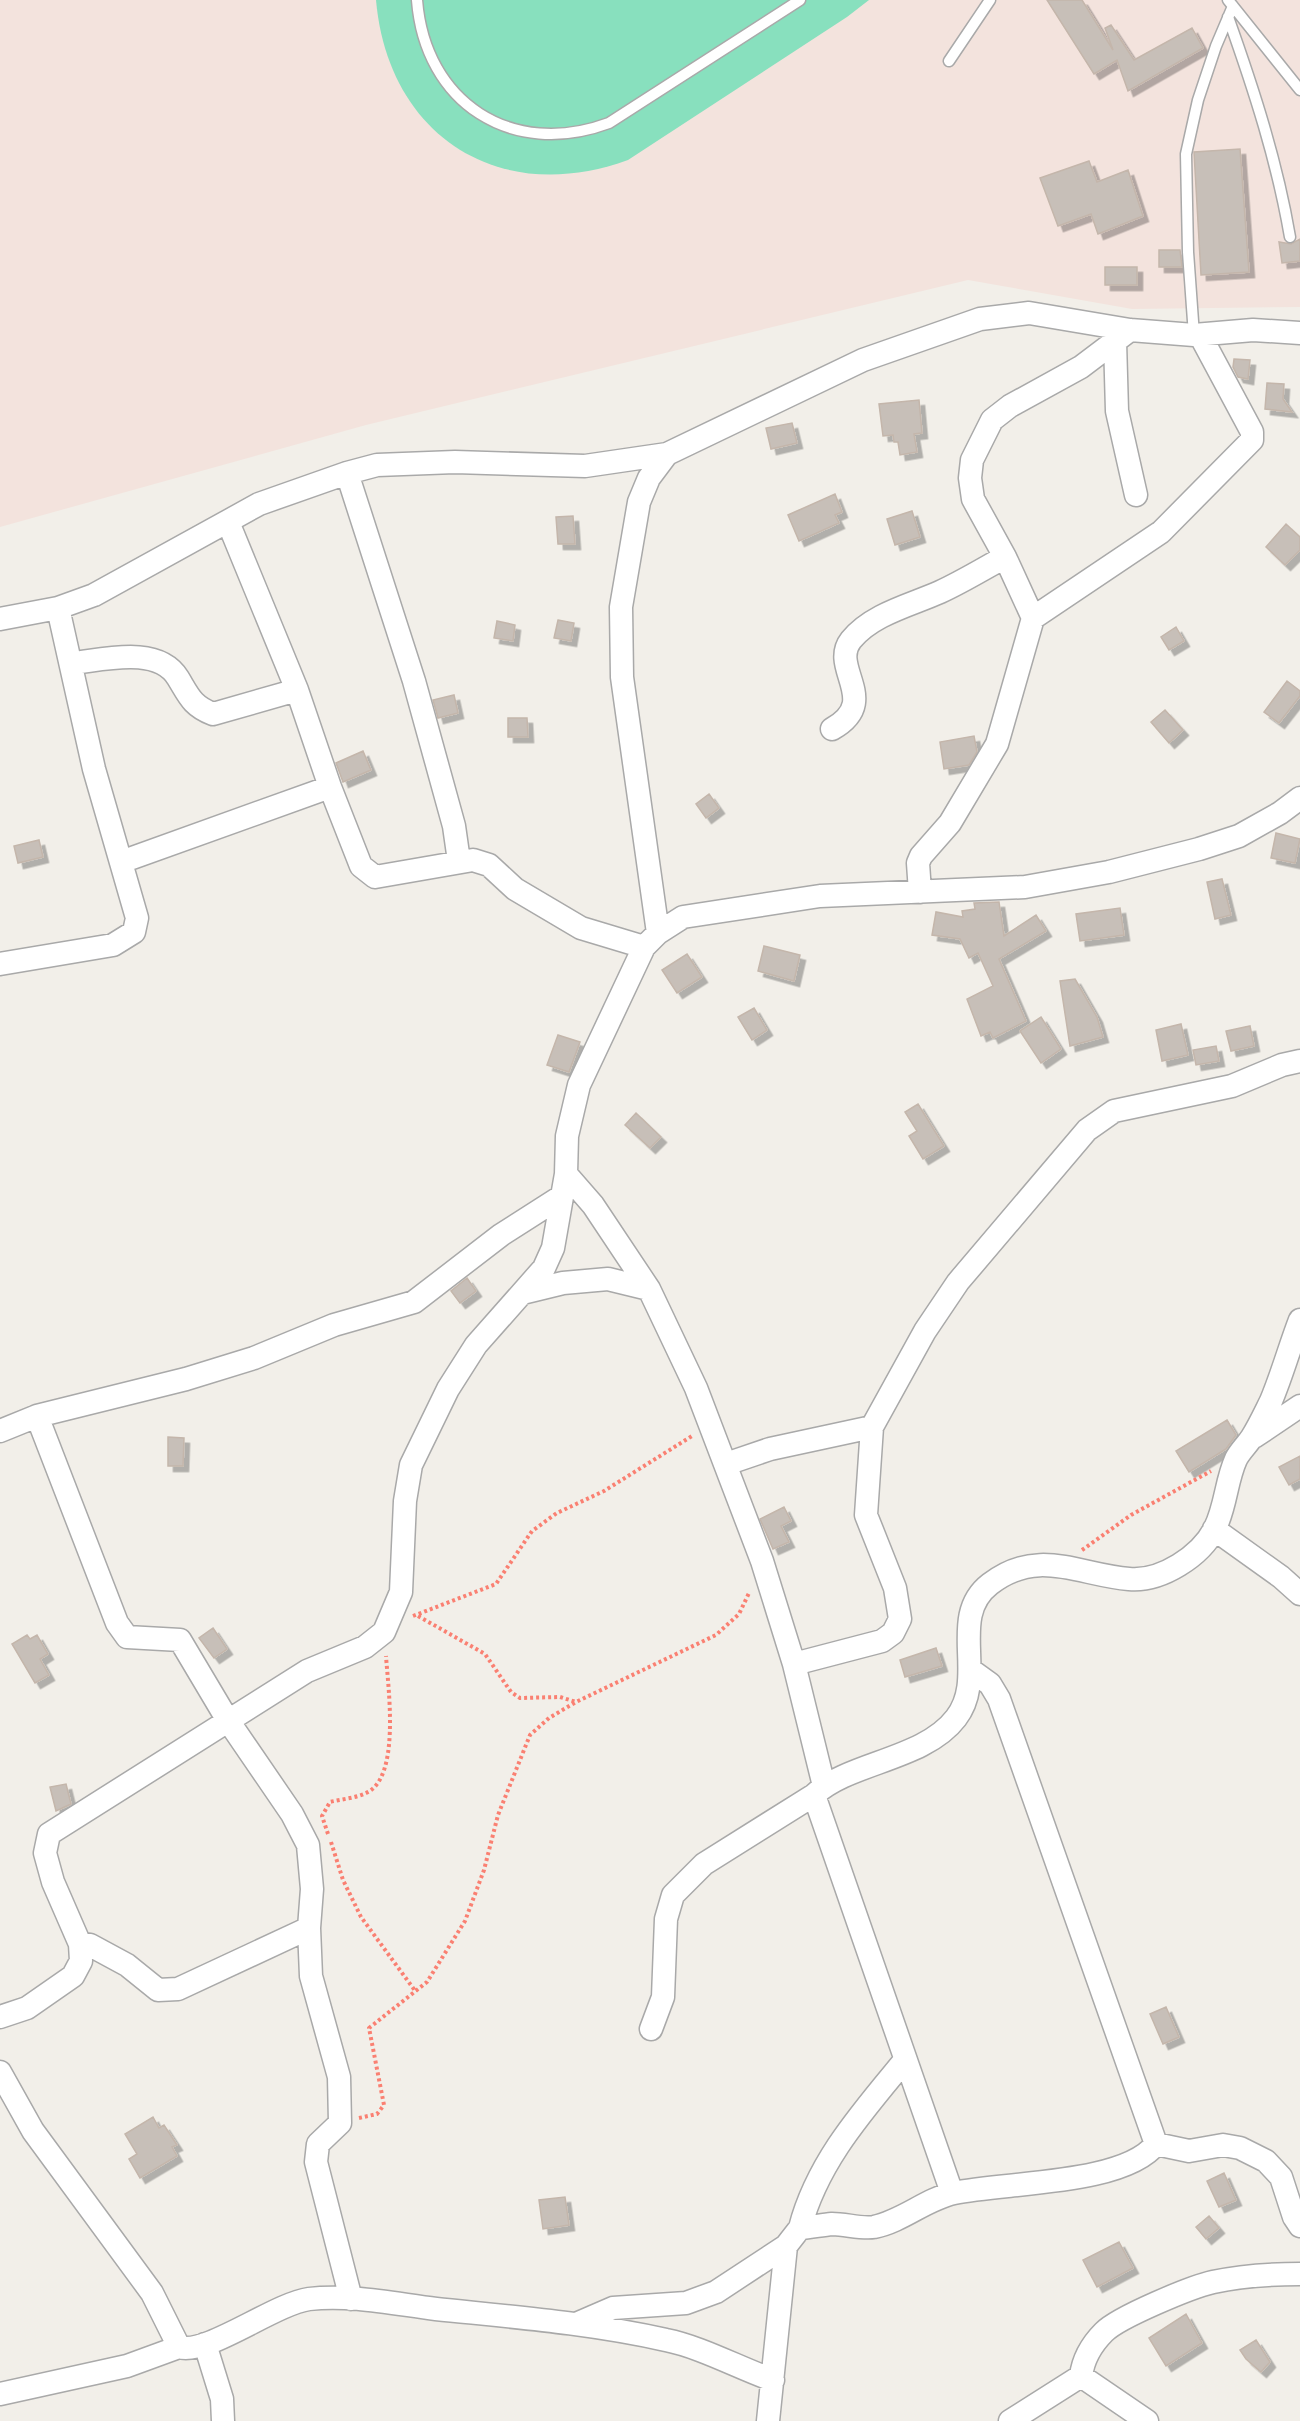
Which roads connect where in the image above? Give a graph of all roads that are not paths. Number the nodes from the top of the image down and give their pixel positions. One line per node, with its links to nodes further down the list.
1 (417, 0): 2 (lane)
2 (800, 0)
3 (990, 0): 6 (lane)
4 (1231, 3): 5 (lane); 7 (lane)
5 (1228, 17): 8 (lane); 11 (lane)
6 (949, 60)
7 (1300, 90)
8 (1290, 237)
9 (1300, 333): 11 (street)
10 (1123, 335): 11 (street); 12 (street); 14 (street); 16 (street)
11 (1197, 335): 18 (street)
12 (667, 454): 13 (street); 28 (street)
13 (347, 473): 15 (street); 25 (street)
14 (1136, 495)
15 (228, 522): 17 (street); 21 (street)
16 (1005, 557): 18 (street); 22 (street)
17 (58, 608): 19 (street); 20 (street)
18 (1033, 618): 27 (street)
19 (0, 619)
20 (72, 663): 21 (street); 26 (street)
21 (297, 690): 23 (street)
22 (832, 729)
23 (330, 787): 25 (street); 26 (street)
24 (1300, 798): 27 (street)
25 (459, 861): 28 (street)
26 (121, 862): 29 (street)
27 (920, 892): 28 (street)
28 (651, 940): 31 (street)
29 (0, 964)
30 (1300, 1061): 37 (street)
31 (564, 1185): 32 (street); 33 (street); 36 (street)
32 (649, 1289): 33 (street); 40 (street)
33 (522, 1293): 45 (street)
34 (1300, 1320): 39 (street)
35 (1300, 1406): 39 (street)
36 (37, 1416): 38 (street); 45 (street)
37 (872, 1426): 40 (street); 43 (street)
38 (0, 1431)
39 (1251, 1438): 41 (street)
40 (726, 1464): 43 (street)
41 (1214, 1529): 42 (street); 44 (street)
42 (1300, 1594)
43 (794, 1664): 46 (street)
44 (972, 1671): 46 (street); 53 (street)
45 (226, 1719): 47 (street); 48 (street)
46 (819, 1791): 50 (street); 51 (street)
47 (309, 1928): 48 (street); 59 (street)
48 (80, 1944): 49 (street)
49 (0, 2017)
50 (651, 2029)
51 (906, 2060): 54 (street); 56 (street)
52 (0, 2072): 62 (street)
53 (1156, 2144): 54 (street); 55 (street)
54 (952, 2193): 56 (street)
55 (1300, 2226)
56 (800, 2228): 57 (street)
57 (786, 2246): 60 (street); 64 (street)
58 (1300, 2274): 63 (street)
59 (351, 2299): 60 (street); 61 (street)
60 (576, 2324): 64 (street)
61 (205, 2344): 62 (street); 66 (street)
62 (179, 2347): 65 (street)
63 (1081, 2376): 68 (street); 69 (street)
64 (773, 2380): 67 (street)
65 (0, 2394)
66 (223, 2421)
67 (768, 2421)
68 (1010, 2421)
69 (1147, 2421)

